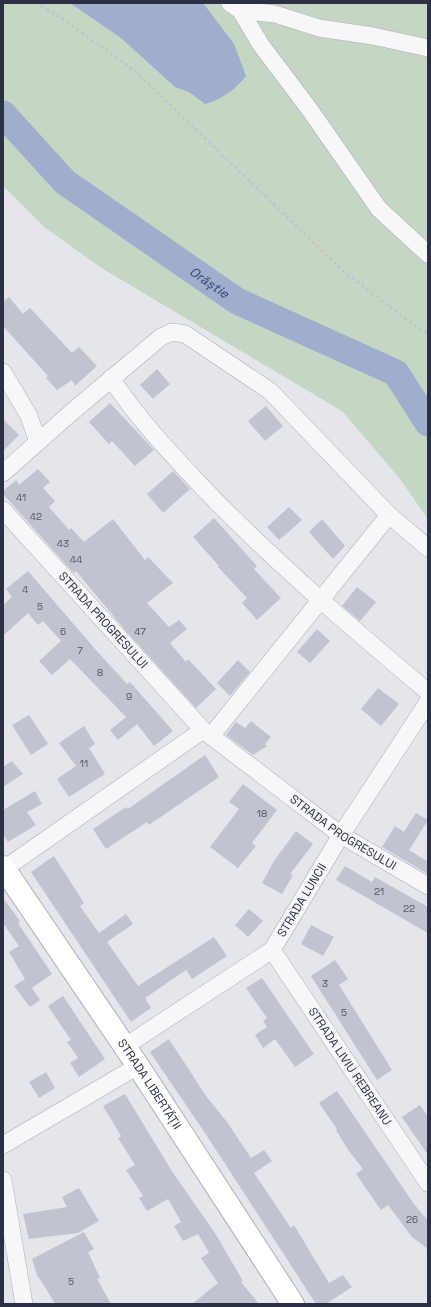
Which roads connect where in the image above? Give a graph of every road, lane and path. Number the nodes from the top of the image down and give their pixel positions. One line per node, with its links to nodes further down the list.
1 (36, 3): 5 (path)
2 (235, 6): 3 (street); 4 (street)
3 (428, 48)
4 (428, 254)
5 (428, 334)
6 (3, 372): 8 (street)
7 (111, 378): 8 (street); 11 (street); 13 (street)
8 (38, 442): 9 (street)
9 (3, 473)
10 (3, 510): 16 (street, STRADA PROGRESULUI)
11 (389, 515): 12 (street); 13 (street)
12 (428, 548)
13 (319, 601): 14 (street); 16 (street)
14 (428, 692)
15 (426, 708): 17 (street, STRADA LUNCII)
16 (207, 733): 17 (street, STRADA PROGRESULUI); 18 (street)
17 (341, 836): 19 (street, STRADA PROGRESULUI); 20 (street, STRADA LUNCII)
18 (4, 868): 21 (street, STRADA LIBERTĂȚII)
19 (428, 886)
20 (272, 950): 21 (street, STRADA LUNCII); 25 (street, STRADA LIVIU REBREANU)
21 (124, 1047): 22 (street, STRADA LIBERTĂȚII)
22 (138, 1066): 23 (street); 27 (street, STRADA LIBERTĂȚII)
23 (3, 1145)
24 (3, 1180): 26 (street)
25 (428, 1183)
26 (24, 1304)
27 (293, 1304)

